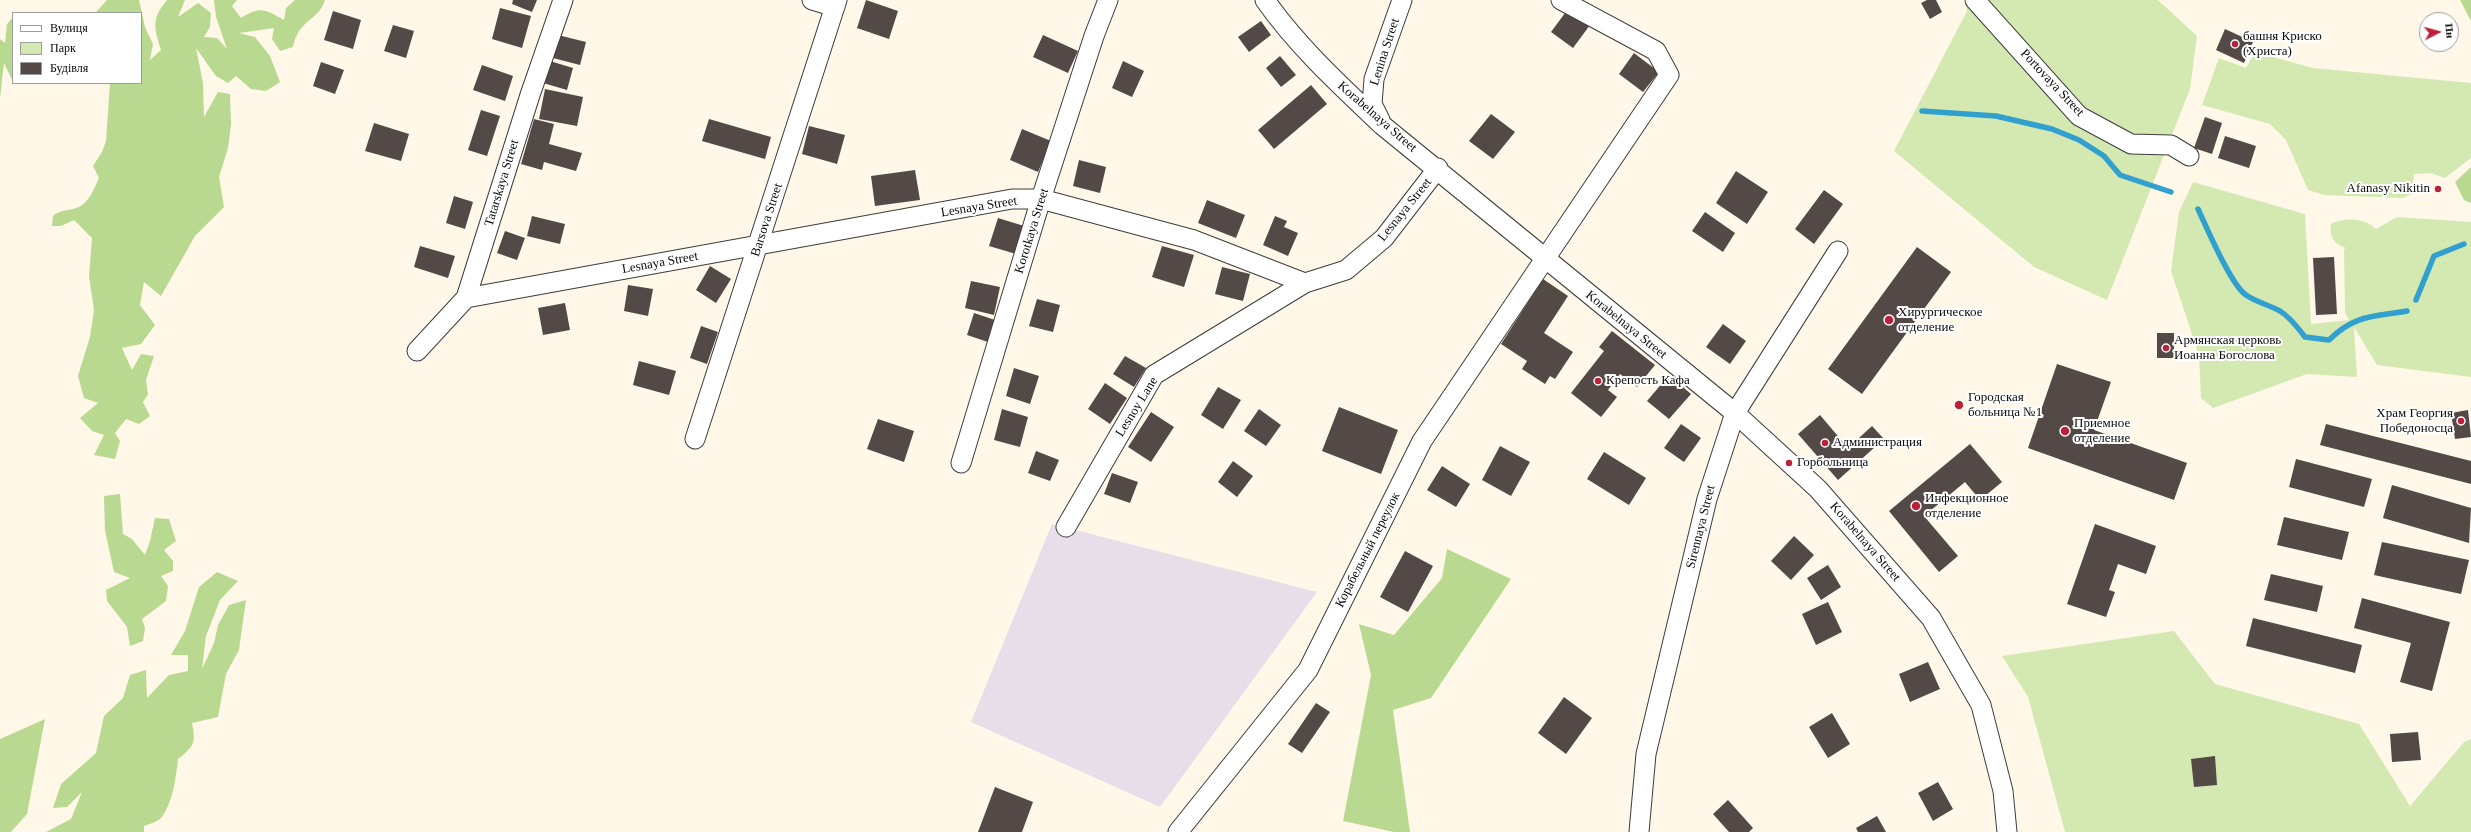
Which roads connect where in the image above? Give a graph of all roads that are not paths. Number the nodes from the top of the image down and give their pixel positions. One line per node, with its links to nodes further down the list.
1 (564, 0): 17 (street, Tatarskaya Street)
2 (812, 0): 8 (street)
3 (1108, 0): 12 (street, Korotkaya Street)
4 (1265, 0): 9 (street, Korabelnaya Street)
5 (1402, 0): 9 (street, Lenina Street)
6 (1561, 0): 15 (street, Корабельный переулок)
7 (1975, 0): 10 (street, Portovaya Street)
8 (836, 4): 13 (street, Barsova Street)
9 (1382, 125): 11 (street, Korabelnaya Street)
10 (2189, 156)
11 (1438, 168): 15 (street, Korabelnaya Street); 16 (street, Lesnaya Street)
12 (1041, 199): 13 (street, Lesnaya Street); 16 (street, Lesnaya Street); 21 (street, Korotkaya Street)
13 (759, 246): 17 (street, Lesnaya Street); 20 (street, Barsova Street)
14 (1838, 251): 19 (street, Sirennaya Street)
15 (1545, 259): 19 (street, Korabelnaya Street); 23 (street, Корабельный переулок)
16 (1305, 283): 22 (street, Lesnoy Lane)
17 (466, 298): 18 (street, Tatarskaya Street)
18 (417, 350)
19 (1735, 413): 24 (street, Sirennaya Street); 25 (street, Korabelnaya Street)
20 (695, 439)
21 (961, 463)
22 (1066, 527)
23 (1178, 832)
24 (1639, 832)
25 (2007, 832)

